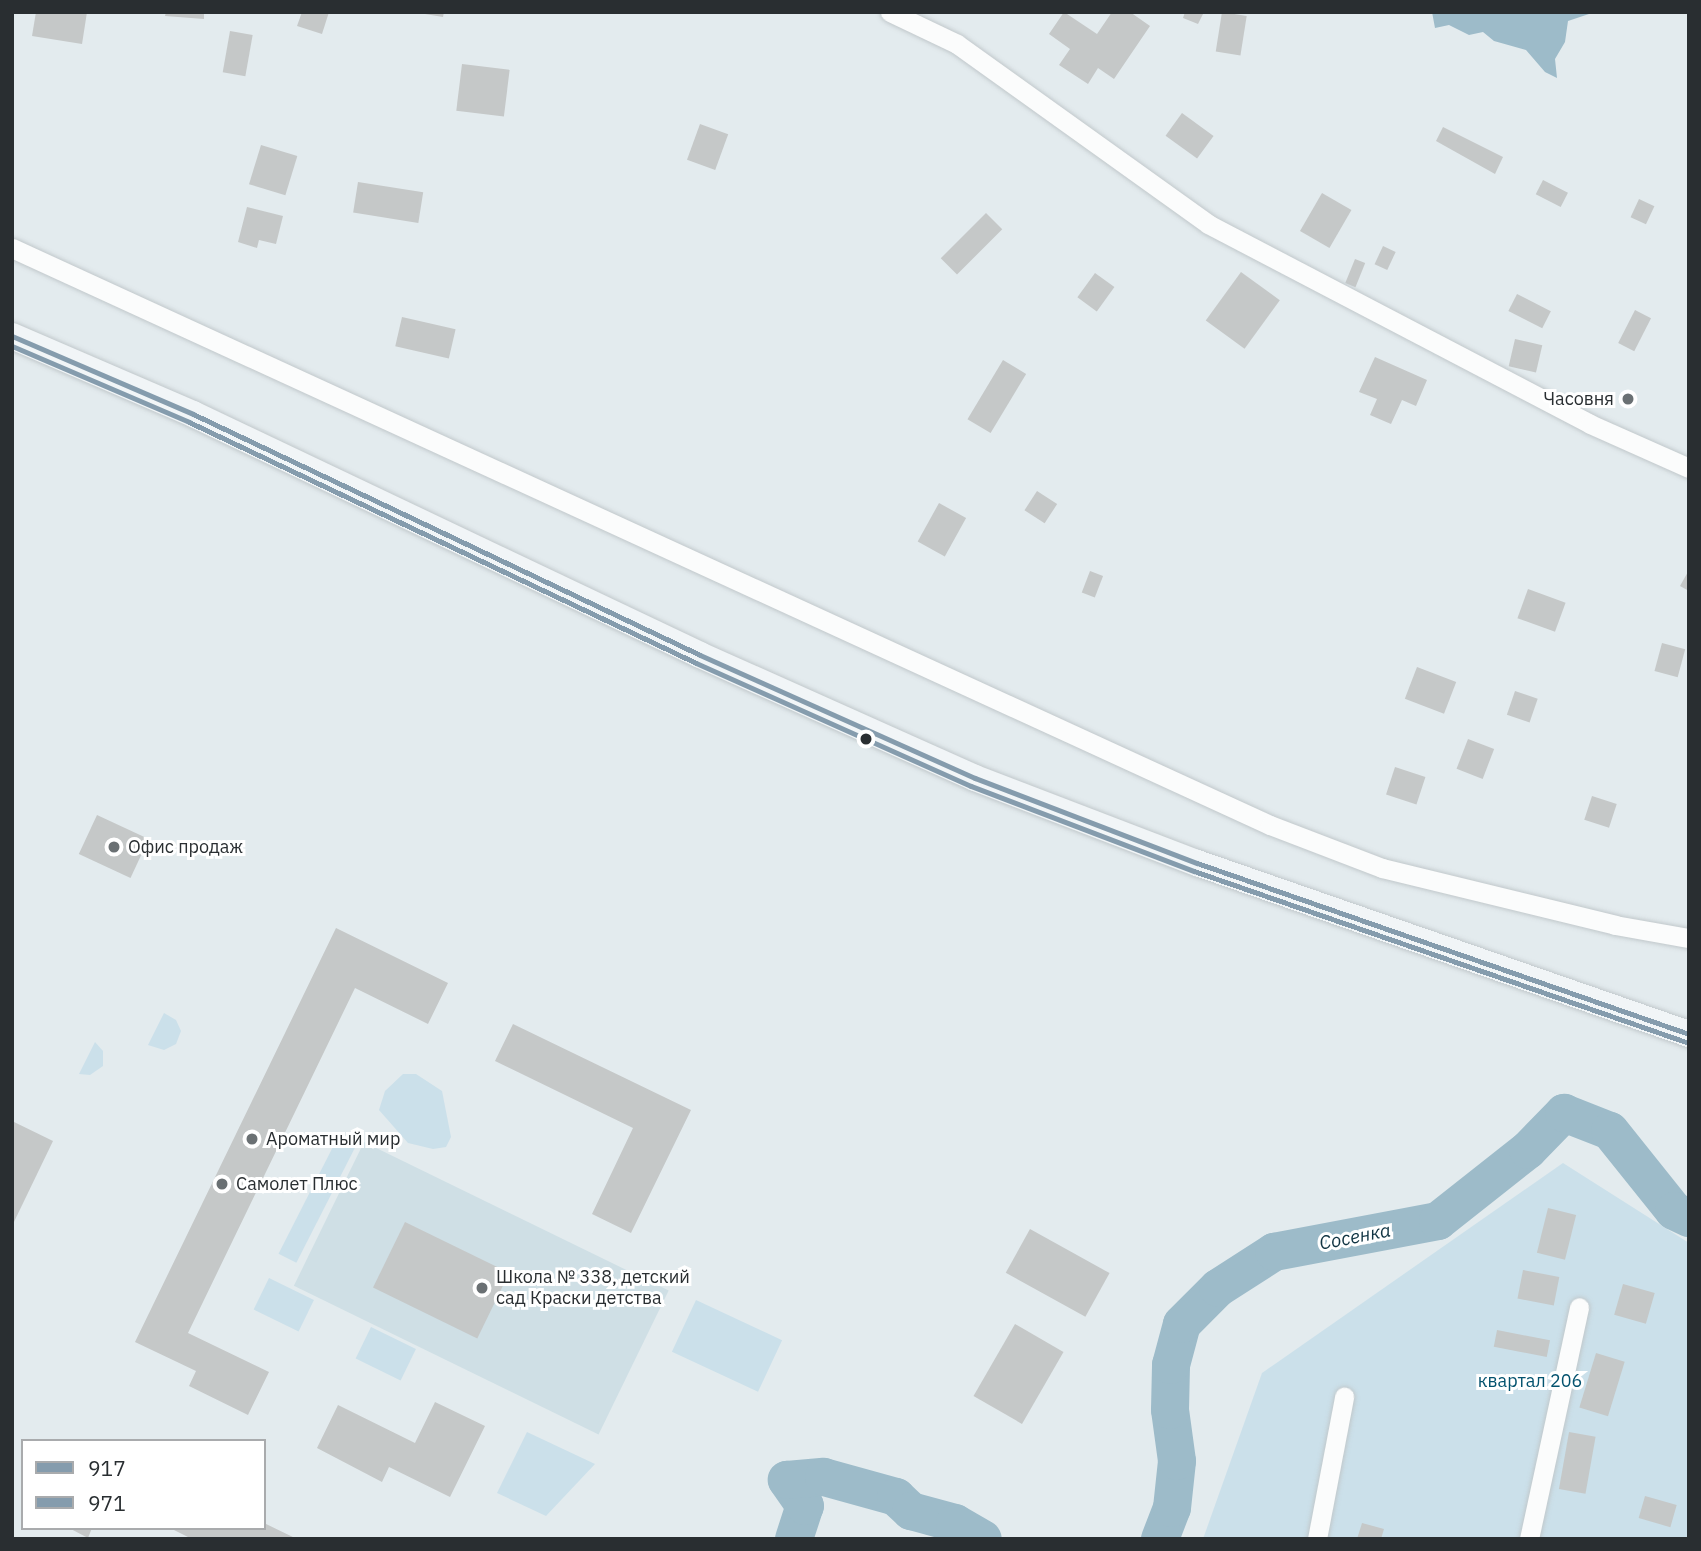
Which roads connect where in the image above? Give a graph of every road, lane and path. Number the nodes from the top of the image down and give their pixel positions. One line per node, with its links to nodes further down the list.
1 (891, 12): 4 (street)
2 (12, 248): 5 (street)
3 (12, 335): 6 (main road)
4 (1689, 468)
5 (1689, 939)
6 (1682, 1027)
7 (1579, 1307): 10 (street)
8 (1344, 1397): 9 (street)
9 (1317, 1539)
10 (1529, 1539)

